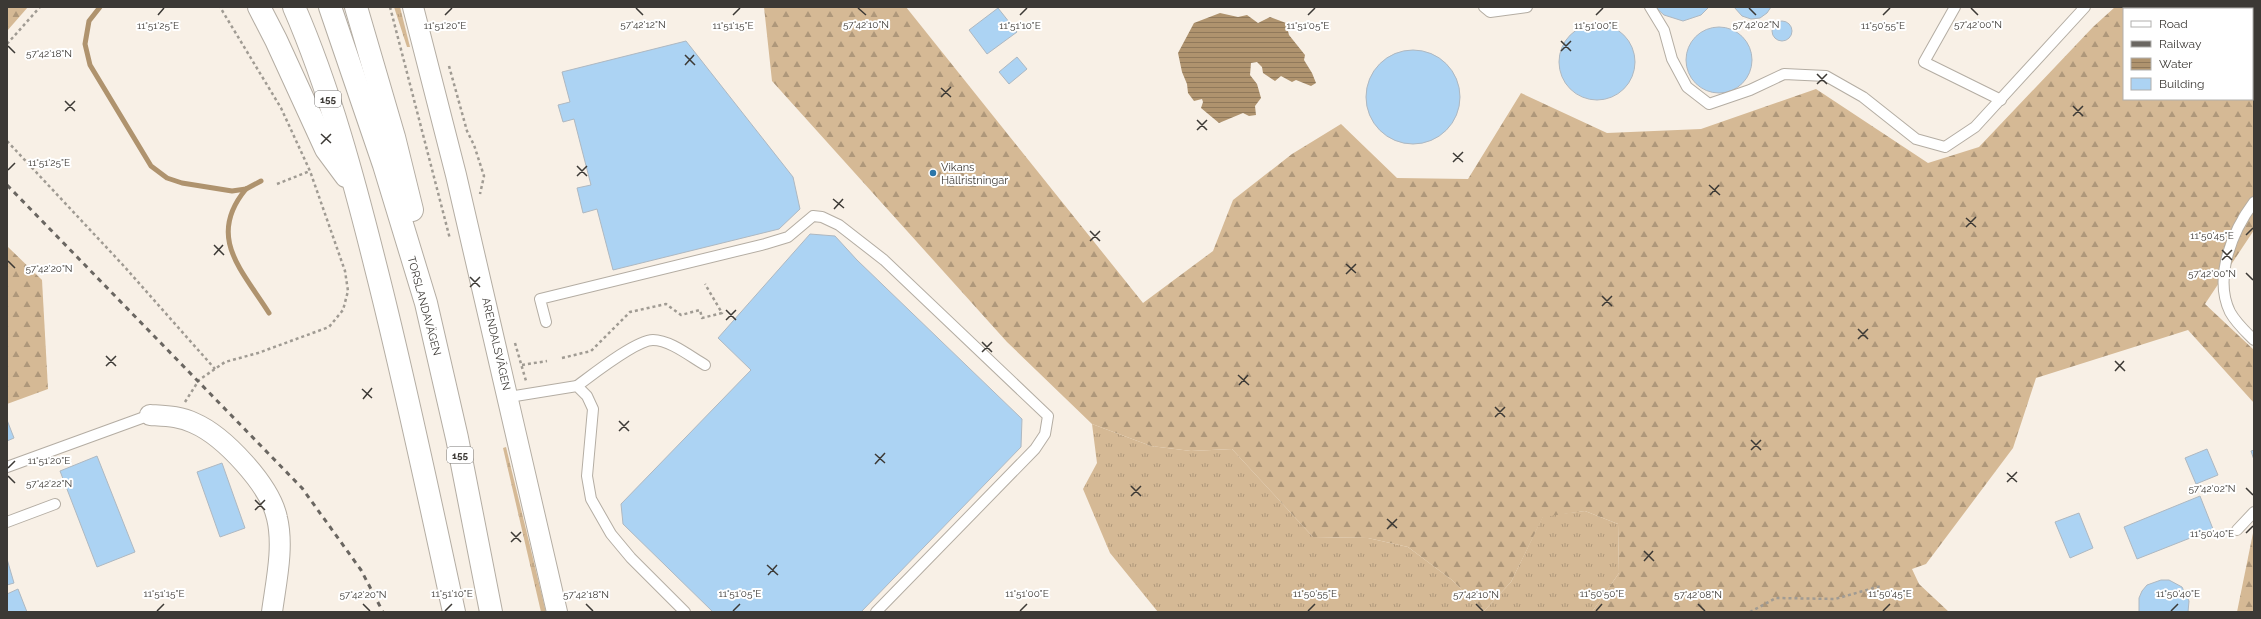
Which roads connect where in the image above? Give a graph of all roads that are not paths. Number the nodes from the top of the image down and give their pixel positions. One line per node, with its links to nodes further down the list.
1 (259, 7): 12 (main road)
2 (294, 7): 12 (main road, 155)
3 (330, 7): 14 (main road, TORSLANDAVÄGEN / 155)
4 (356, 7): 14 (main road)
5 (413, 7): 19 (street, ARENDALSVÄGEN)
6 (1484, 7): 7 (lane)
7 (1527, 7)
8 (1650, 7): 11 (lane)
9 (1955, 7): 11 (lane)
10 (2085, 7): 11 (lane)
11 (2001, 100)
12 (358, 193): 27 (main road, 155)
13 (2254, 202): 16 (lane)
14 (426, 303): 28 (main road, TORSLANDAVÄGEN / 155)
15 (546, 322): 31 (lane)
16 (2254, 340)
17 (705, 365): 18 (lane)
18 (577, 386): 19 (lane); 30 (lane)
19 (509, 397): 29 (street, ARENDALSVÄGEN)
20 (150, 415): 21 (lane); 26 (street)
21 (7, 467)
22 (55, 504): 24 (lane)
23 (2254, 512): 25 (lane)
24 (7, 522)
25 (2237, 530)
26 (272, 612)
27 (454, 612)
28 (491, 612)
29 (557, 612)
30 (685, 612)
31 (876, 612)

